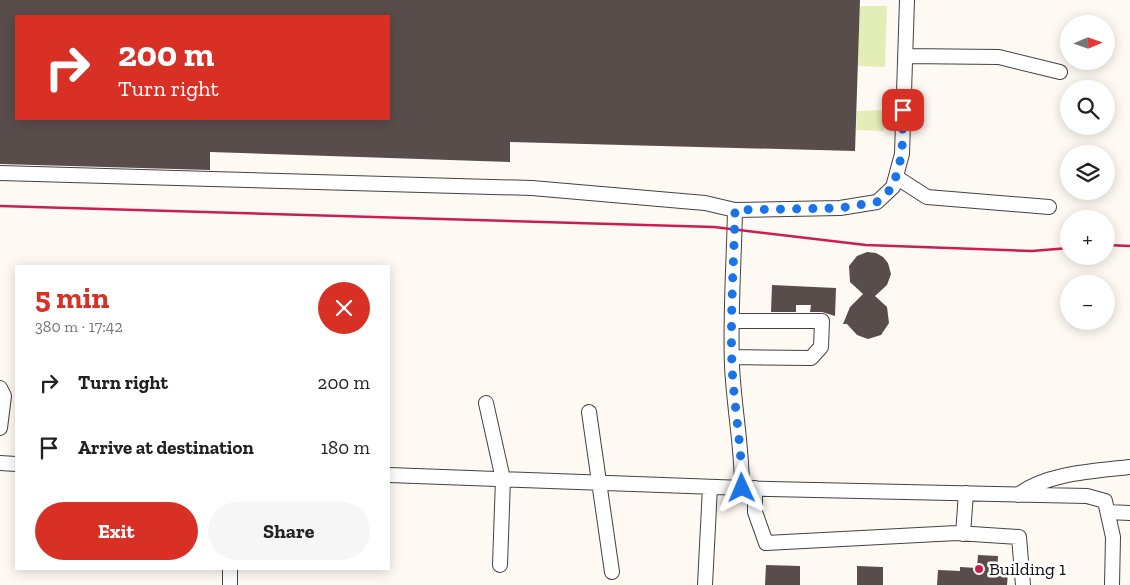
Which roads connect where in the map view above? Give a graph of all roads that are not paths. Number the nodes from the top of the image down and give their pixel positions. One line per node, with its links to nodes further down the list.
1 (907, 0): 2 (lane)
2 (905, 56): 3 (lane); 5 (lane)
3 (1060, 72)
4 (0, 174): 7 (lane)
5 (896, 177): 6 (lane); 7 (lane)
6 (1049, 207)
7 (735, 210): 8 (lane)
8 (733, 321): 9 (lane); 9 (lane)
9 (732, 356): 21 (lane)
10 (0, 388): 13 (lane)
11 (486, 403): 18 (lane)
12 (589, 412): 19 (lane)
13 (0, 428)
14 (0, 463): 15 (lane)
15 (15, 464)
16 (1130, 467): 23 (lane)
17 (390, 475): 18 (lane)
18 (503, 479): 19 (lane); 27 (lane)
19 (599, 483): 20 (lane); 29 (lane)
20 (710, 486): 21 (lane); 31 (lane)
21 (749, 488): 22 (lane); 26 (lane)
22 (966, 493): 23 (lane); 26 (lane)
23 (1018, 494): 24 (lane)
24 (1108, 512): 25 (lane); 33 (lane)
25 (1130, 513)
26 (963, 534): 32 (lane)
27 (500, 565)
28 (230, 570): 30 (lane)
29 (612, 572)
30 (230, 585)
31 (705, 585)
32 (1023, 585)
33 (1112, 585)

